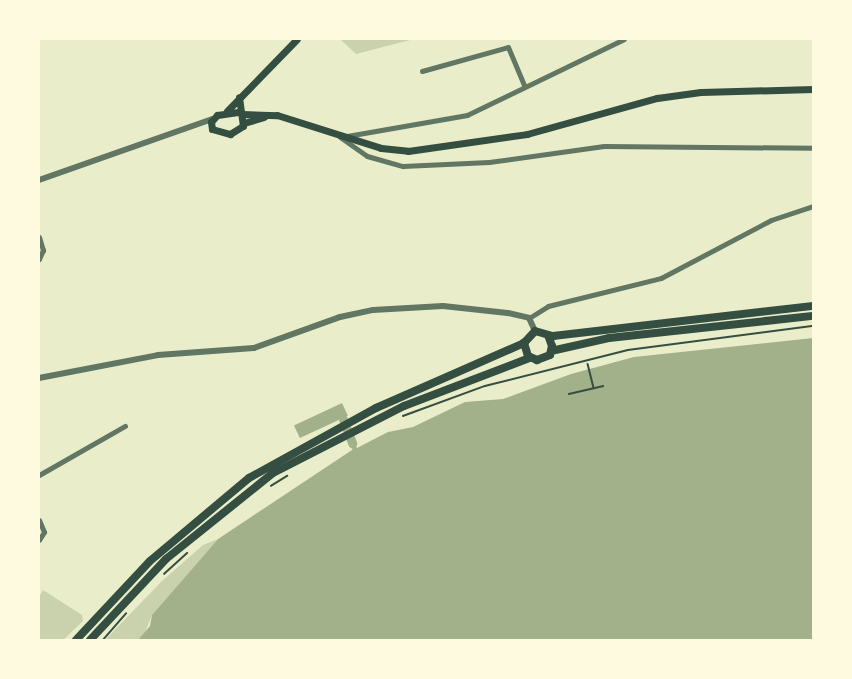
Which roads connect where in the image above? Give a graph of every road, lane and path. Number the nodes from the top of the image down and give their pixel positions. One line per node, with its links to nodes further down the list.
1 (297, 39): 6 (main road)
2 (624, 39): 4 (street)
3 (422, 71): 4 (street)
4 (524, 85): 14 (street)
5 (813, 89): 14 (main road)
6 (239, 97): 7 (main road); 8 (main road)
7 (227, 111): 8 (main road); 10 (main road)
8 (240, 113): 9 (main road); 11 (main road)
9 (269, 115): 11 (main road); 14 (main road)
10 (212, 119): 12 (street); 13 (main road)
11 (244, 123): 13 (main road)
12 (194, 125): 13 (street); 16 (street)
13 (212, 129)
14 (340, 137): 15 (street)
15 (813, 148)
16 (39, 180)
17 (813, 206): 22 (street)
18 (39, 237): 19 (street)
19 (39, 259)
20 (813, 306): 25 (main road)
21 (813, 316): 27 (main road)
22 (529, 318): 24 (street); 30 (street)
23 (813, 326): 29 (path)
24 (535, 331): 25 (main road); 26 (main road)
25 (548, 335): 27 (main road)
26 (524, 343): 28 (main road); 44 (main road)
27 (551, 351): 28 (main road)
28 (530, 358): 45 (main road)
29 (587, 363): 32 (path); 34 (path)
30 (39, 378)
31 (603, 386): 32 (path)
32 (594, 388): 33 (path)
33 (569, 394)
34 (400, 417)
35 (125, 426): 37 (street)
36 (293, 472): 38 (path)
37 (39, 475)
38 (267, 489)
39 (39, 520): 40 (street)
40 (39, 540)
41 (190, 551): 42 (path)
42 (162, 575)
43 (130, 610): 46 (path)
44 (75, 640)
45 (90, 640)
46 (103, 640)

